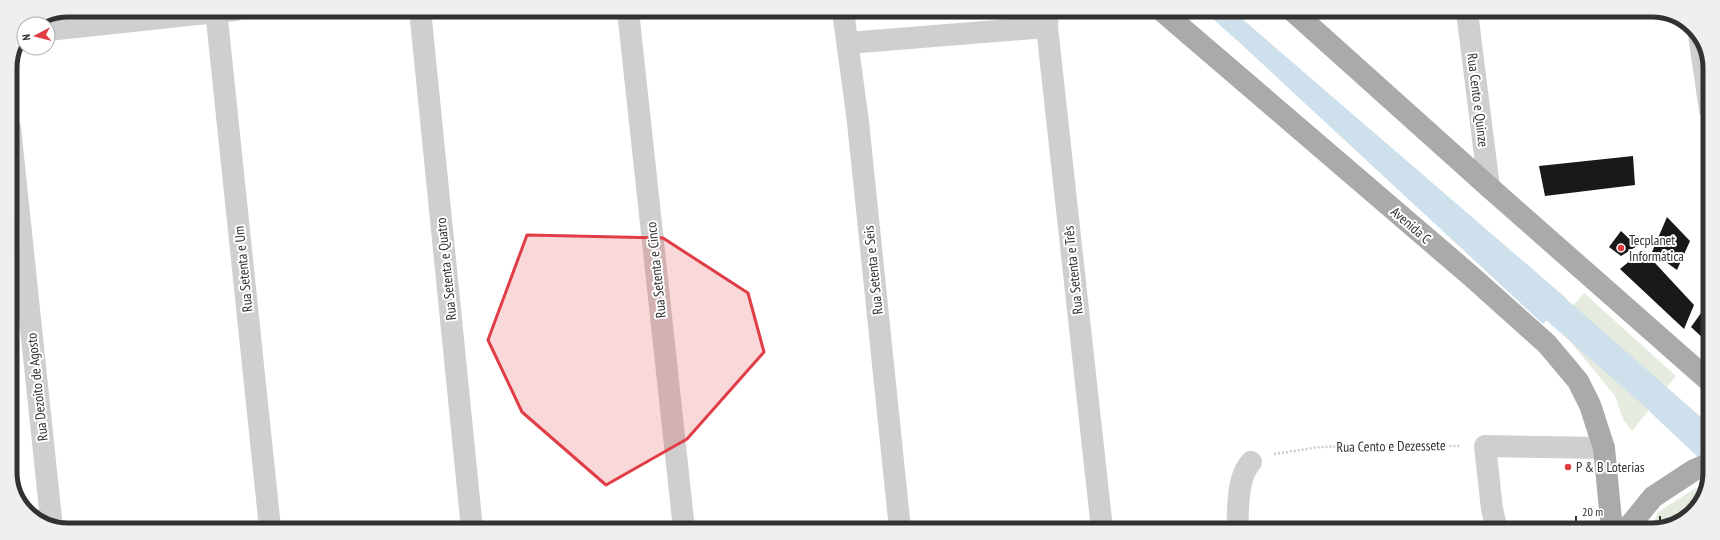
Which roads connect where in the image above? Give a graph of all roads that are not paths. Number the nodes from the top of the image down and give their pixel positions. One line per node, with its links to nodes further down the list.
1 (167, 17): 10 (street)
2 (223, 17): 19 (street, Rua Setenta e Um)
3 (421, 17): 20 (street, Rua Setenta e Quatro)
4 (629, 17): 21 (street, Rua Setenta e Cinco)
5 (844, 17): 11 (street, Rua Setenta e Seis)
6 (1169, 17): 15 (main road, Avenida C)
7 (1300, 17): 12 (main road)
8 (1468, 17): 12 (street, Rua Cento e Quinze)
9 (1047, 19): 11 (street); 23 (street, Rua Setenta e Três)
10 (56, 29)
11 (848, 44): 22 (street, Rua Setenta e Seis)
12 (1489, 187): 14 (main road)
13 (17, 261): 18 (street, Rua Dezoito de Agosto)
14 (1703, 376)
15 (1604, 448): 25 (street); 26 (main road, Avenida C)
16 (1251, 462): 24 (street)
17 (1701, 467): 27 (main road)
18 (51, 520)
19 (270, 523)
20 (471, 523)
21 (683, 523)
22 (899, 523)
23 (1101, 523)
24 (1238, 523)
25 (1495, 523)
26 (1612, 523)
27 (1632, 523)

